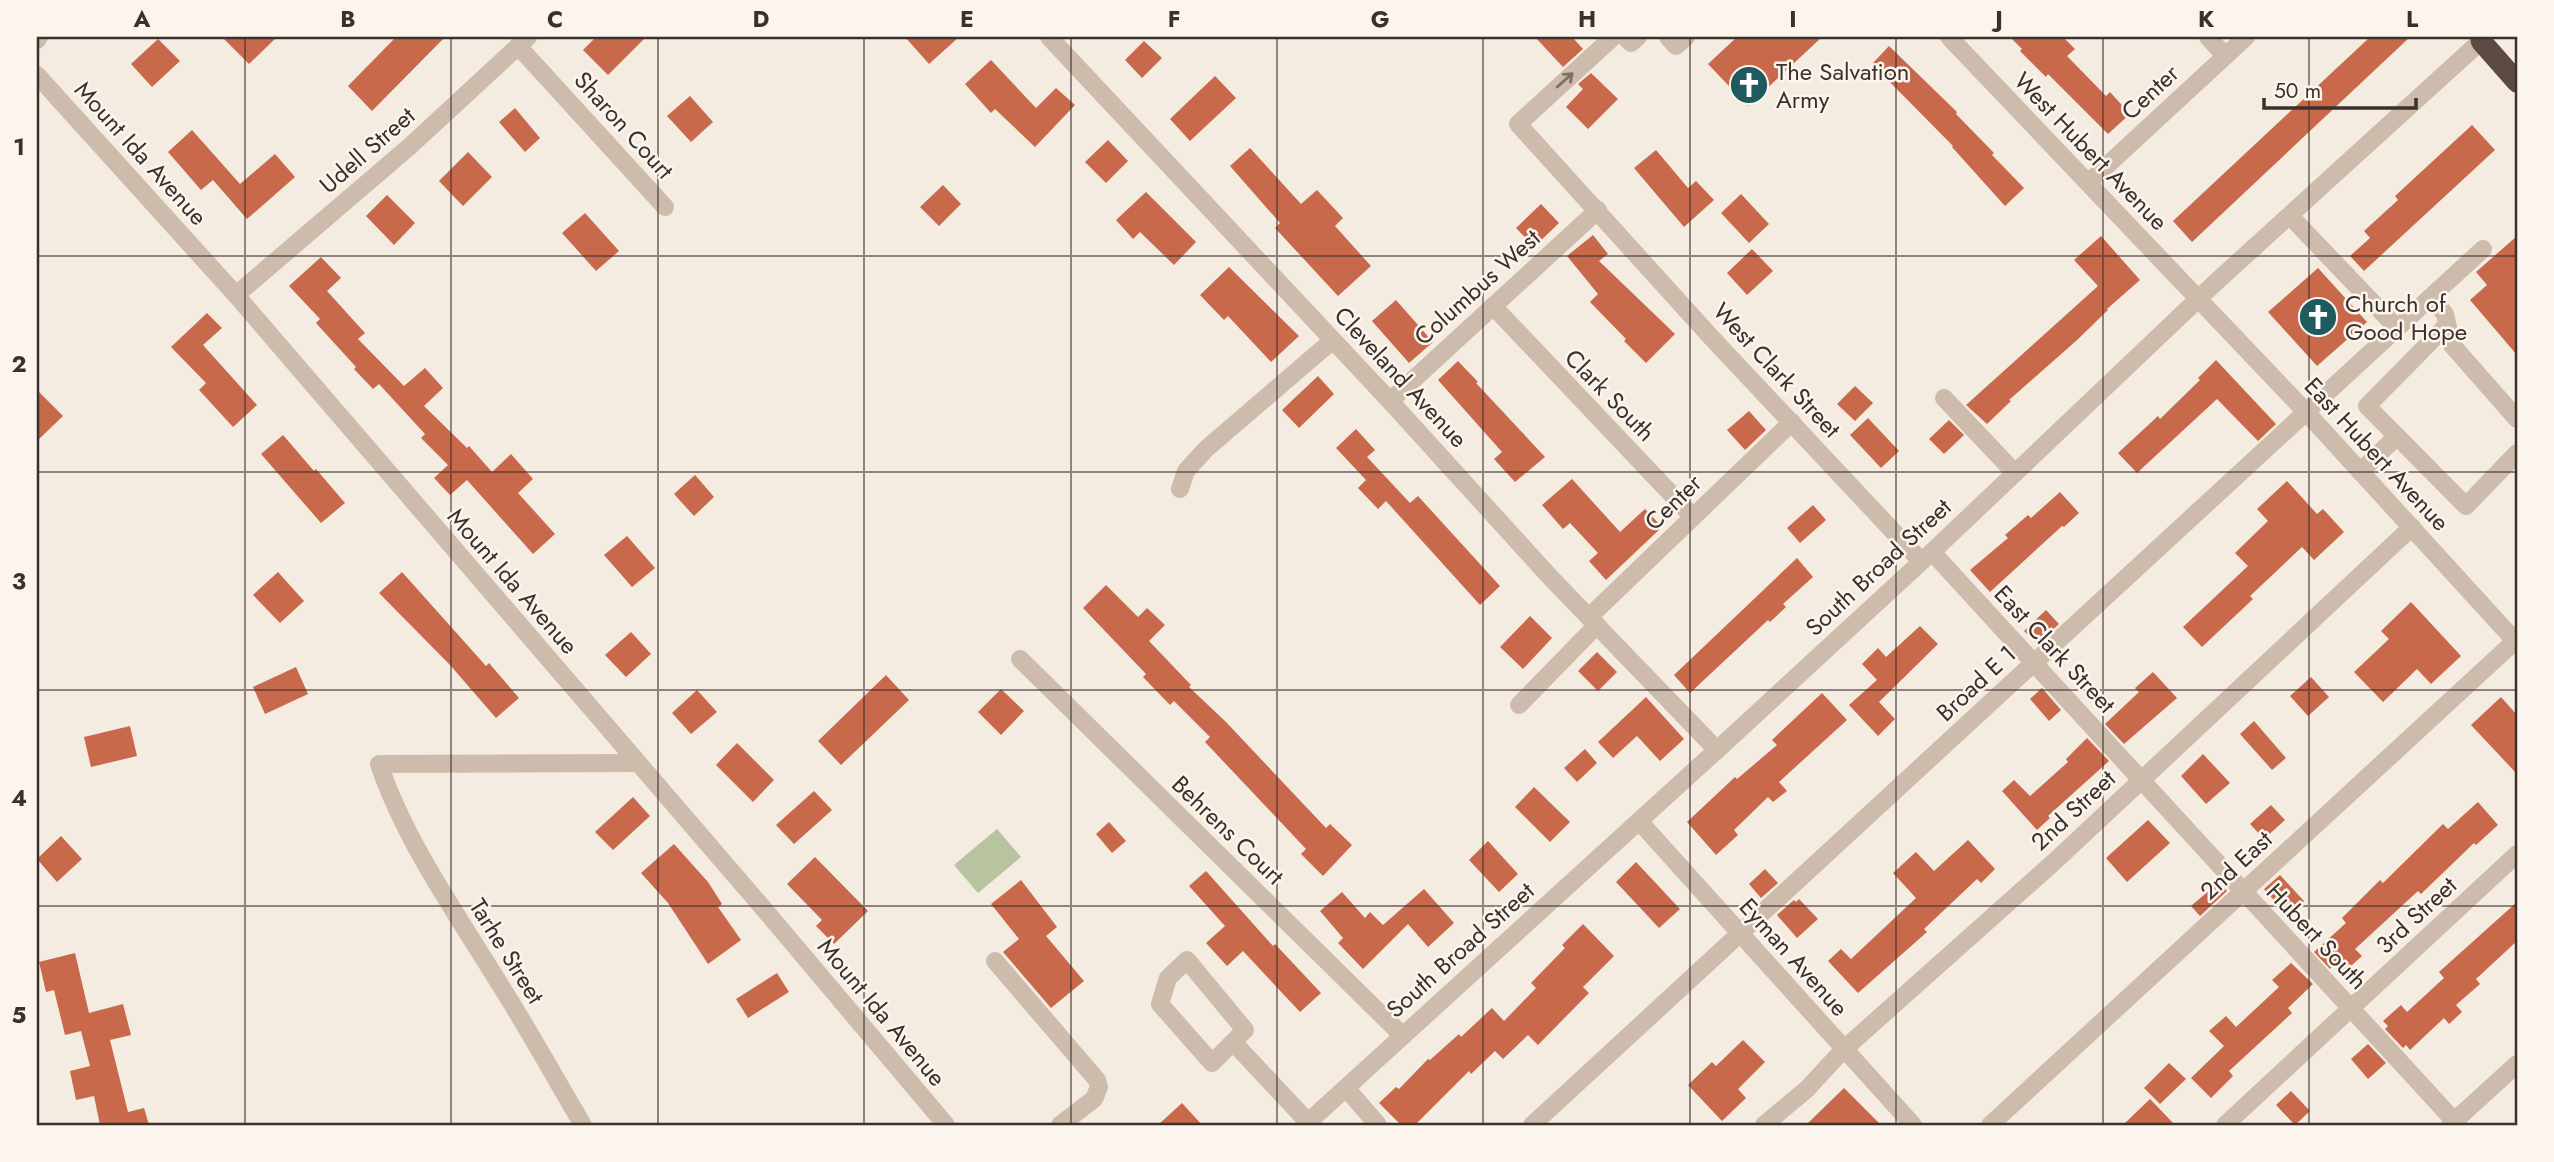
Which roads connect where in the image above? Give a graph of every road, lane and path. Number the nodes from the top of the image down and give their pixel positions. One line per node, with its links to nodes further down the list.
1 (1049, 37): 25 (street, Cleveland Avenue)
2 (1613, 37): 16 (street, West Clark Street, one-way to 2)
3 (1668, 37): 4 (street)
4 (1686, 37)
5 (1948, 37): 14 (street, West Hubert Avenue)
6 (2208, 37): 10 (street)
7 (2246, 37): 10 (street, Center)
8 (2479, 39): 12 (highway); 13 (highway); 17 (street, South Broad Street)
9 (523, 41): 15 (street, Sharon Court); 19 (street, Udell Street)
10 (2225, 56): 14 (street, Center)
11 (37, 75): 19 (street, Mount Ida Avenue)
12 (2517, 75)
13 (2517, 82)
14 (2088, 183): 21 (street, West Hubert Avenue)
15 (665, 207)
16 (1598, 210): 22 (street, Columbus West); 30 (street, West Clark Street)
17 (2290, 216): 21 (street, South Broad Street); 24 (street)
18 (2483, 249): 20 (street, Broad E 1)
19 (236, 295): 45 (street, Mount Ida Avenue)
20 (2431, 297): 23 (street); 24 (street, Broad E 1)
21 (2198, 300): 28 (street, East Hubert Avenue); 34 (street, South Broad Street)
22 (1493, 306): 27 (street, Columbus West); 36 (street, Clark South)
23 (2447, 325): 29 (street); 31 (street)
24 (2397, 328): 28 (street, Broad E 1)
25 (1333, 340): 27 (street, Cleveland Avenue); 35 (street)
26 (1944, 398): 34 (street)
27 (1390, 401): 39 (street, Cleveland Avenue)
28 (2306, 412): 33 (street, East Hubert Avenue); 42 (street, Broad E 1)
29 (2517, 419)
30 (1792, 422): 36 (street, Center); 38 (street, West Clark Street)
31 (2398, 436): 32 (street); 33 (street)
32 (2517, 453)
33 (2360, 472): 37 (street, East Hubert Avenue)
34 (2015, 473): 38 (street, South Broad Street)
35 (1180, 489)
36 (1693, 517): 39 (street, Center)
37 (2412, 527): 40 (street, East Hubert Avenue); 46 (street, 2nd Street)
38 (1927, 557): 42 (street, East Clark Street); 44 (street, South Broad Street)
39 (1593, 621): 43 (street, Center); 44 (street, Cleveland Avenue)
40 (2516, 642): 49 (street, 2nd East)
41 (1020, 660): 53 (street, Behrens Court)
42 (2034, 663): 46 (street, East Clark Street); 50 (street, Broad E 1)
43 (1519, 705)
44 (1717, 750): 47 (street, South Broad Street)
45 (636, 763): 60 (street, Tarhe Street); 61 (street, Mount Ida Avenue)
46 (2141, 780): 49 (street, Hubert South); 55 (street, 2nd Street)
47 (1639, 821): 50 (street, Eyman Avenue); 53 (street, South Broad Street)
48 (2517, 854): 52 (street, 3rd Street)
49 (2244, 892): 52 (street, Hubert South); 67 (street, 2nd East)
50 (1740, 934): 55 (street, Eyman Avenue); 64 (street, Broad E 1)
51 (995, 961): 62 (street)
52 (2351, 1009): 59 (street, Hubert South); 68 (street, 3rd Street)
53 (1403, 1036): 57 (street, South Broad Street)
54 (1233, 1042): 54 (street); 58 (street)
55 (1843, 1049): 65 (street, 2nd Street); 66 (street, Eyman Avenue)
56 (2517, 1064): 59 (street)
57 (1346, 1088): 58 (street, South Broad Street); 63 (street)
58 (1306, 1124)
59 (2454, 1124)
60 (583, 1125)
61 (946, 1125)
62 (1060, 1125)
63 (1378, 1125)
64 (1532, 1125)
65 (1765, 1125)
66 (1913, 1125)
67 (1990, 1125)
68 (2225, 1125)

